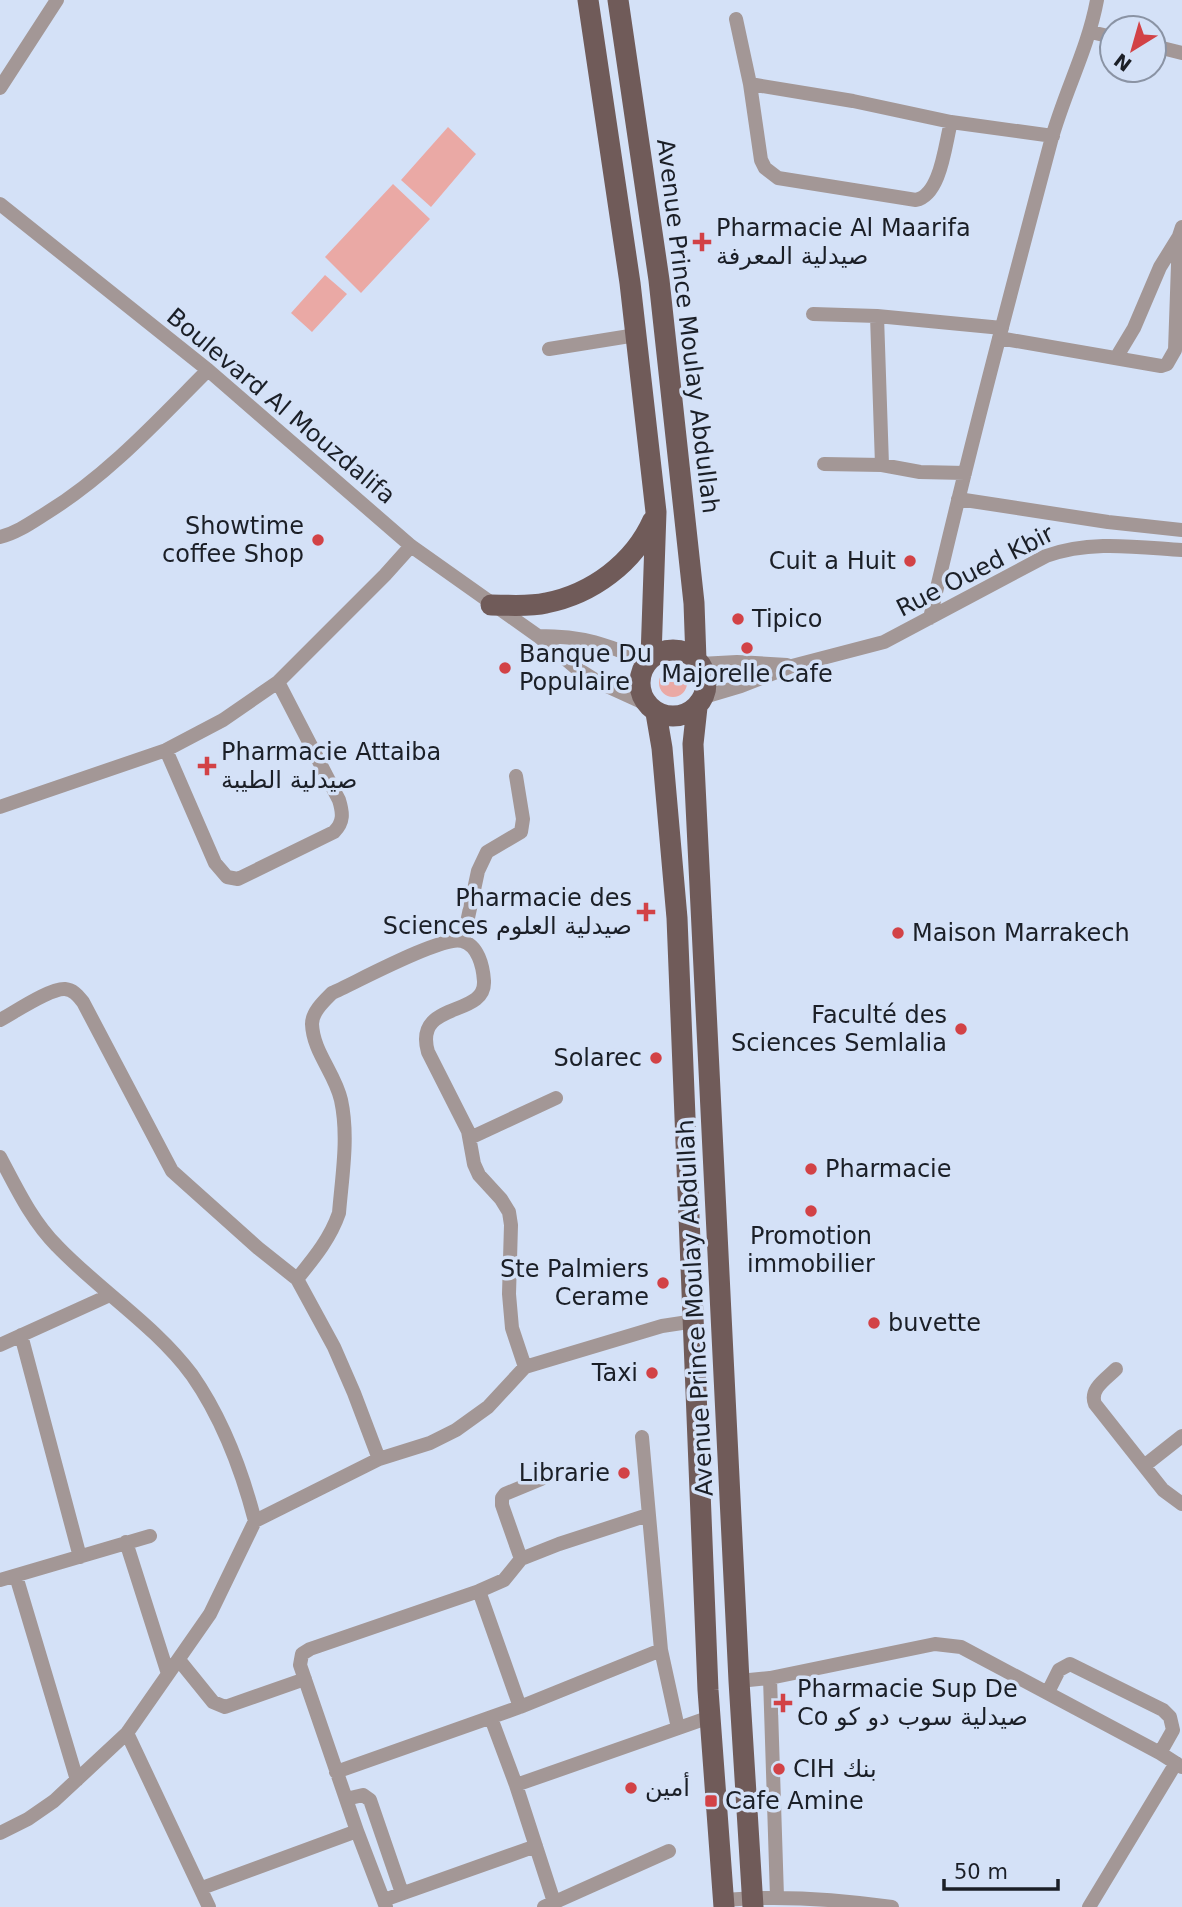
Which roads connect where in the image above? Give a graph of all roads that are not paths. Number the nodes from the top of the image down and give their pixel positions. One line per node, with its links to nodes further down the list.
1 (57, 0): 9 (street)
2 (588, 0): 17 (main road)
3 (618, 0): 34 (main road, Avenue Prince Moulay Abdullah)
4 (1097, 0): 6 (street)
5 (736, 19): 8 (street)
6 (1091, 33): 7 (street); 11 (street)
7 (1098, 34)
8 (750, 84): 10 (street); 10 (street)
9 (0, 89)
10 (951, 122): 11 (street)
11 (1053, 136): 16 (street)
12 (0, 204): 20 (street, Boulevard Al Mouzdalifa)
13 (1180, 232): 19 (street); 19 (street)
14 (813, 314): 15 (street)
15 (877, 316): 16 (street); 22 (street)
16 (1000, 333): 19 (street); 23 (street)
17 (636, 335): 18 (street); 25 (main road)
18 (549, 349)
19 (1116, 358)
20 (208, 370): 27 (street); 28 (street, Boulevard Al Mouzdalifa)
21 (824, 464): 22 (street)
22 (882, 465): 23 (street)
23 (965, 473): 24 (street)
24 (958, 499): 26 (street); 31 (street)
25 (656, 512): 30 (main road); 33 (main road)
26 (1182, 530)
27 (0, 537)
28 (411, 546): 30 (street, Boulevard Al Mouzdalifa); 36 (street)
29 (1182, 550): 31 (street, Rue Oued Kbir)
30 (491, 605): 32 (street, Boulevard Al Mouzdalifa)
31 (930, 618): 35 (street, Rue Oued Kbir)
32 (538, 636): 33 (street); 38 (street, Boulevard Al Mouzdalifa)
33 (649, 659): 34 (main road); 38 (main road)
34 (698, 662): 35 (street, Rue Oued Kbir); 37 (main road)
35 (792, 666): 37 (street, Rue Oued Kbir)
36 (278, 682): 39 (street); 39 (street)
37 (700, 702): 38 (main road); 74 (main road, Avenue Prince Moulay Abdullah)
38 (651, 708): 49 (main road, Avenue Prince Moulay Abdullah)
39 (166, 750): 41 (street)
40 (516, 776): 42 (street)
41 (0, 807)
42 (463, 941): 45 (street); 47 (street)
43 (0, 1020): 47 (street)
44 (555, 1098): 45 (street)
45 (470, 1138): 52 (street)
46 (0, 1157): 48 (street)
47 (297, 1279): 56 (street)
48 (110, 1295): 50 (street); 61 (street)
49 (695, 1321): 52 (street); 77 (main road, Avenue Prince Moulay Abdullah)
50 (21, 1335): 51 (street); 64 (street)
51 (0, 1346)
52 (525, 1367): 56 (street)
53 (1116, 1369): 57 (street)
54 (1182, 1436): 57 (street)
55 (642, 1437): 60 (street)
56 (379, 1459): 61 (street)
57 (1144, 1466): 59 (street)
58 (541, 1479): 65 (street)
59 (1182, 1504)
60 (648, 1515): 65 (street); 69 (street)
61 (255, 1521): 70 (street)
62 (150, 1536): 63 (street)
63 (126, 1542): 64 (street); 71 (street)
64 (80, 1557): 66 (street)
65 (521, 1559): 68 (street)
66 (16, 1576): 67 (street); 84 (street)
67 (0, 1580)
68 (479, 1591): 73 (street); 76 (street)
69 (662, 1650): 76 (street); 79 (street)
70 (179, 1660): 71 (street); 73 (street)
71 (168, 1674): 80 (street)
72 (770, 1678): 74 (street); 75 (street); 87 (street)
73 (305, 1679): 83 (street)
74 (739, 1681): 86 (main road, Avenue Prince Moulay Abdullah)
75 (1048, 1692): 81 (street); 81 (street)
76 (520, 1707): 78 (street)
77 (710, 1717): 79 (street); 98 (main road, Avenue Prince Moulay Abdullah)
78 (491, 1718): 83 (street); 85 (street)
79 (678, 1728): 85 (street)
80 (127, 1733): 84 (street); 93 (street)
81 (1160, 1753): 82 (street)
82 (1179, 1765): 102 (street)
83 (336, 1772): 88 (street)
84 (77, 1780): 90 (street)
85 (516, 1785): 91 (street)
86 (747, 1796): 87 (street); 96 (main road, Avenue Prince Moulay Abdullah)
87 (773, 1796): 95 (street)
88 (346, 1799): 89 (street); 94 (street)
89 (357, 1831): 93 (street); 97 (street)
90 (0, 1833)
91 (536, 1846): 94 (street); 99 (street)
92 (669, 1851): 99 (street)
93 (202, 1888): 100 (street)
94 (402, 1893): 97 (street)
95 (777, 1897): 96 (street); 101 (street)
96 (752, 1902): 98 (street)
97 (385, 1903)
98 (724, 1903)
99 (549, 1904)
100 (209, 1907)
101 (892, 1907)
102 (1089, 1907)

